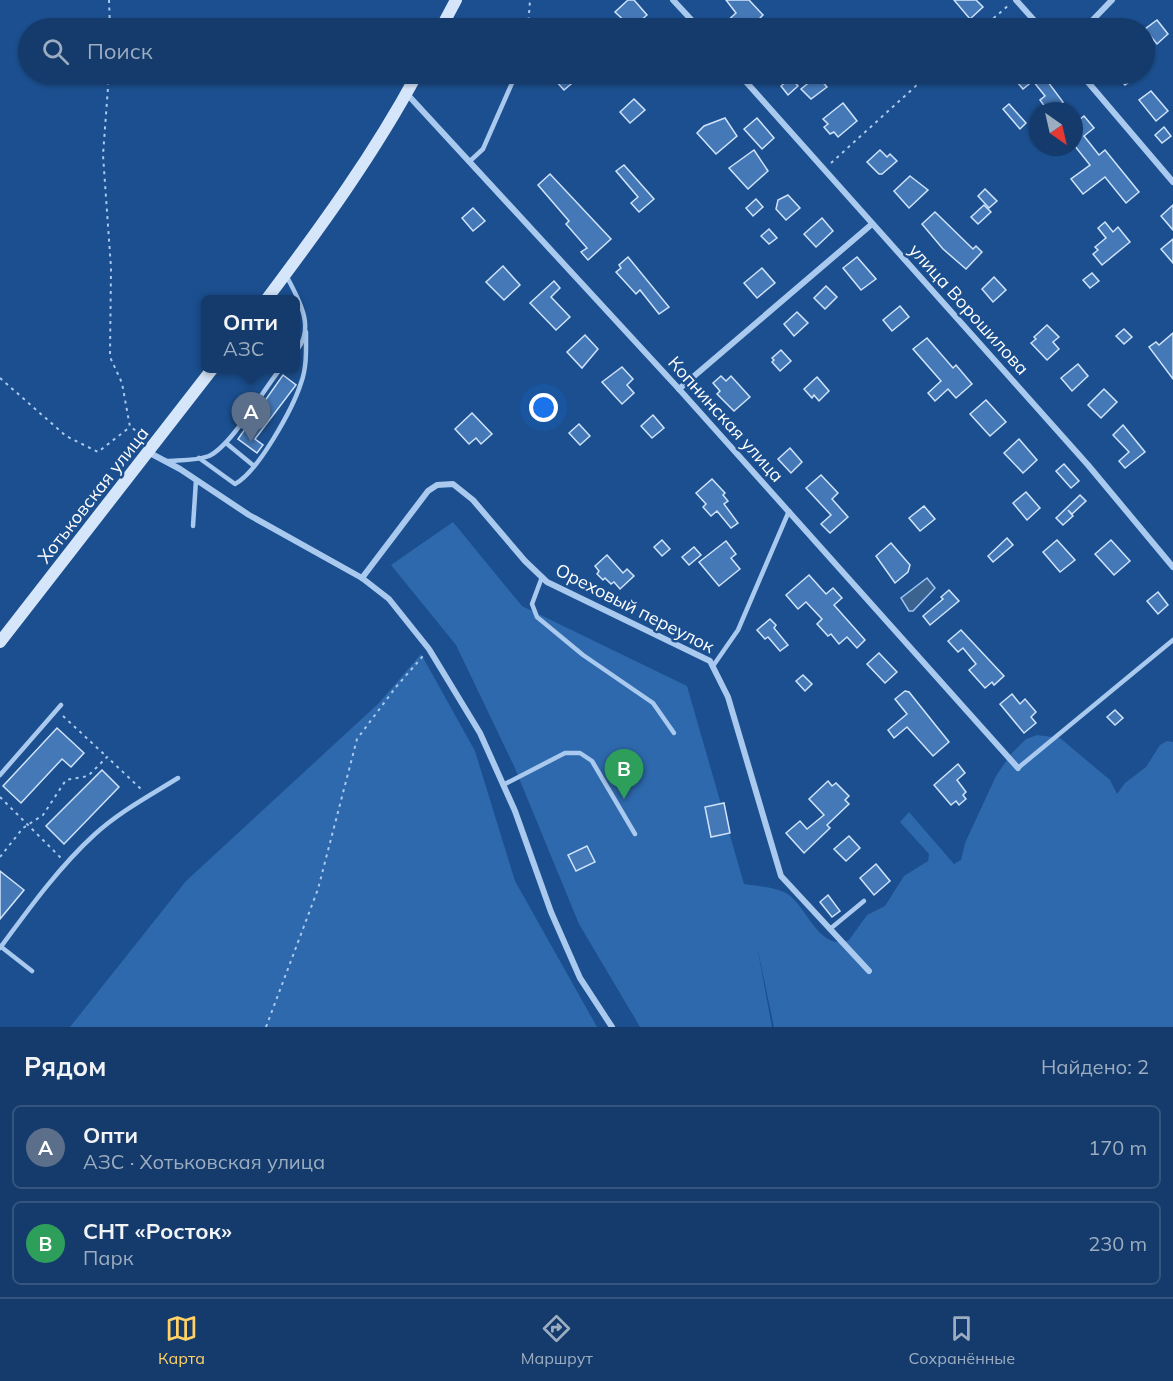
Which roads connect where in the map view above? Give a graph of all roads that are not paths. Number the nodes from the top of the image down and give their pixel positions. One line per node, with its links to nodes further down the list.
1 (456, 0): 5 (main road)
2 (673, 0): 6 (street)
3 (1016, 0): 7 (street)
4 (1112, 0): 8 (street)
5 (446, 18)
6 (690, 18)
7 (1032, 18)
8 (1095, 18)
9 (412, 84): 13 (main road)
10 (512, 84): 14 (lane)
11 (748, 84): 16 (street, улица Ворошилова)
12 (1090, 84): 15 (street)
13 (406, 94): 14 (street, Копнинская улица); 17 (main road)
14 (469, 162): 25 (street, Копнинская улица)
15 (1173, 182)
16 (872, 224): 25 (street); 34 (street, улица Ворошилова)
17 (285, 274): 18 (main road); 19 (lane)
18 (270, 295)
19 (297, 295)
20 (300, 301): 21 (lane)
21 (306, 332): 22 (lane); 30 (lane)
22 (300, 346)
23 (210, 373): 27 (main road, Хотьковская улица)
24 (278, 373): 26 (lane)
25 (679, 389): 32 (street, Копнинская улица)
26 (226, 443): 28 (lane); 30 (lane)
27 (148, 452): 29 (street); 38 (main road, Хотьковская улица)
28 (199, 458): 29 (lane); 30 (lane)
29 (164, 461): 31 (street)
30 (255, 466)
31 (196, 480): 33 (lane); 36 (street)
32 (789, 511): 39 (lane); 42 (street, Копнинская улица)
33 (193, 526)
34 (1173, 567)
35 (542, 577): 36 (street, Ореховый переулок); 39 (street, Ореховый переулок); 41 (lane)
36 (362, 578): 45 (street)
37 (1173, 640): 42 (lane)
38 (0, 642)
39 (713, 666): 48 (street, Ореховый переулок)
40 (61, 705): 43 (lane)
41 (674, 733)
42 (1018, 768)
43 (0, 775)
44 (178, 778): 49 (lane)
45 (503, 785): 46 (lane); 52 (street)
46 (635, 834)
47 (864, 901): 48 (lane)
48 (830, 930): 51 (street, Ореховый переулок)
49 (0, 947): 50 (lane)
50 (33, 970)
51 (869, 971)
52 (612, 1027)

